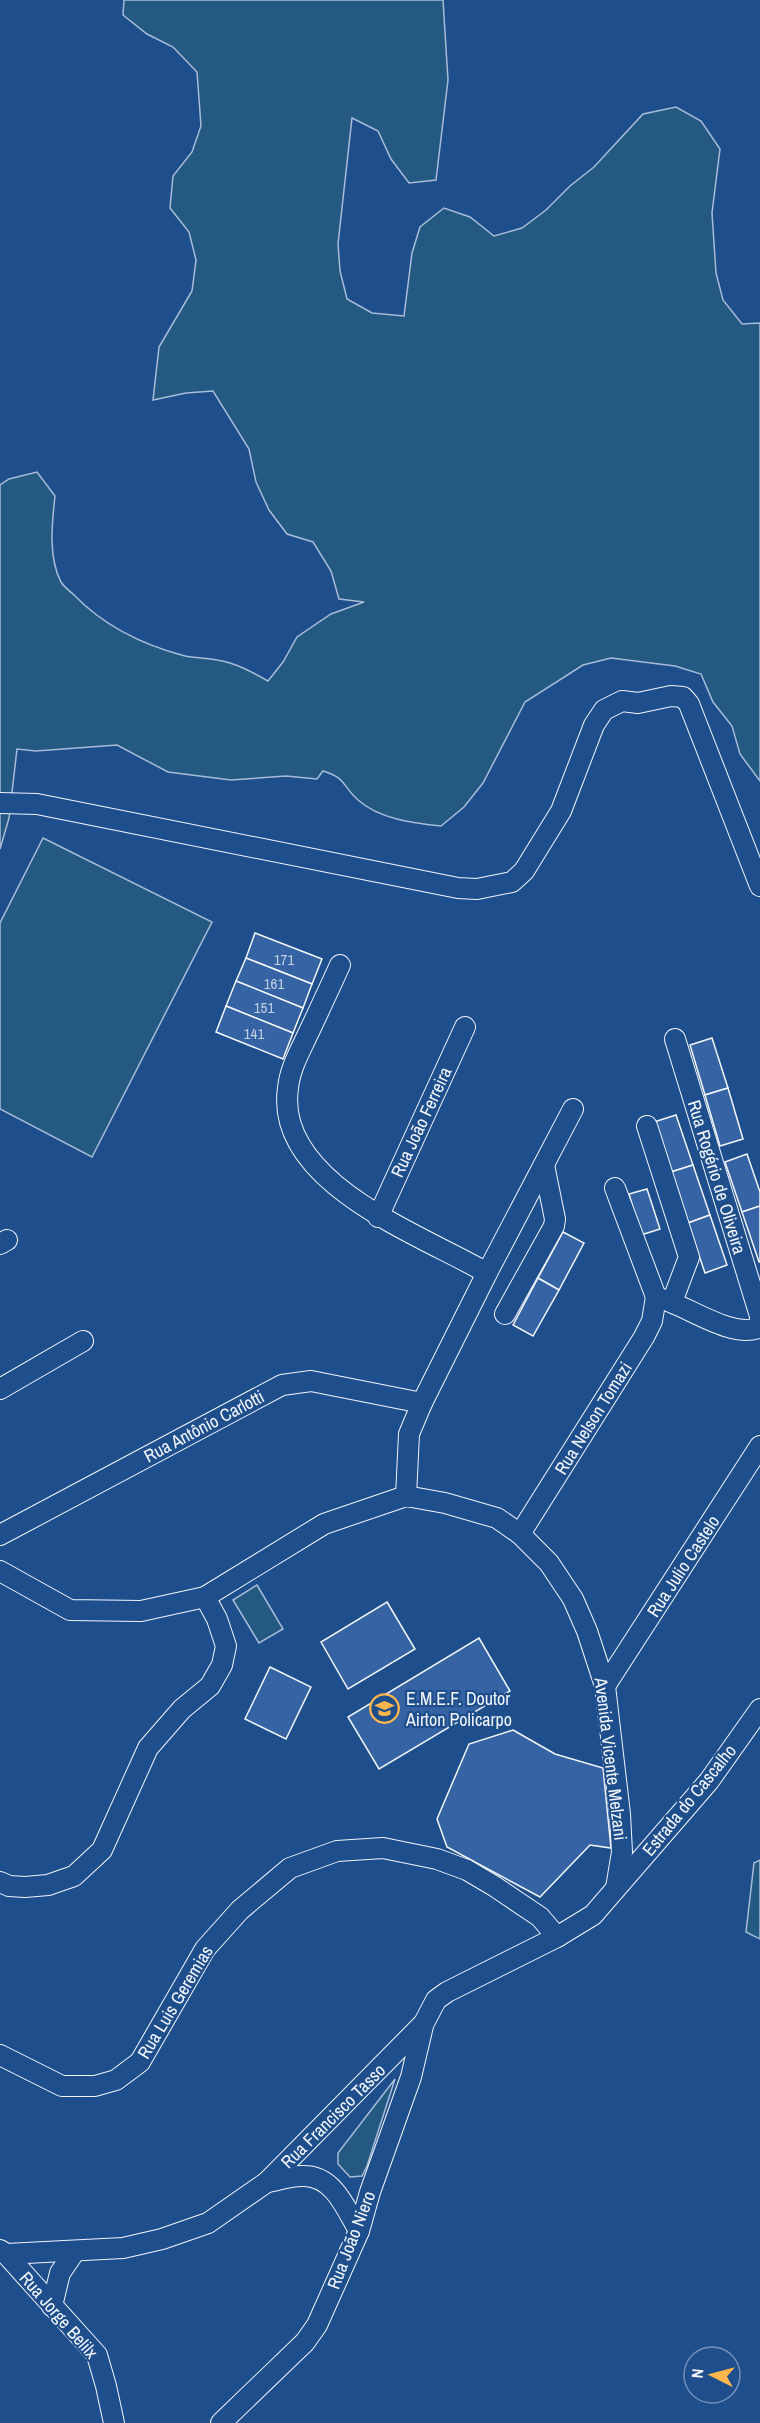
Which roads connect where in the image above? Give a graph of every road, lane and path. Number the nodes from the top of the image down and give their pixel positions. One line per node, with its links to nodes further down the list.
1 (0, 802): 2 (street)
2 (760, 886)
3 (340, 965): 10 (street)
4 (465, 1028): 10 (street, Rua João Ferreira)
5 (675, 1039): 14 (street, Rua Rogério de Oliveira)
6 (573, 1109): 8 (street)
7 (647, 1126): 12 (street, Rua Nelson Tomazi)
8 (544, 1165): 11 (street); 13 (street)
9 (615, 1188): 12 (street)
10 (378, 1217): 11 (street)
11 (487, 1273): 18 (street)
12 (664, 1300): 15 (street); 21 (street, Rua Nelson Tomazi)
13 (505, 1314)
14 (760, 1316)
15 (760, 1321)
16 (83, 1341): 17 (street)
17 (0, 1389)
18 (422, 1403): 20 (street); 22 (street, Rua Antônio Carlotti)
19 (760, 1446): 25 (street, Rua Julio Castelo)
20 (406, 1496): 21 (street, Avenida Vicente Melzani); 24 (street, Avenida Vicente Melzani)
21 (520, 1534): 25 (street, Avenida Vicente Melzani)
22 (0, 1535)
23 (0, 1571): 24 (street, Avenida Vicente Melzani)
24 (205, 1597): 27 (street)
25 (605, 1686): 28 (street, Avenida Vicente Melzani)
26 (760, 1709): 28 (street, Estrada do Cascalho)
27 (0, 1882)
28 (616, 1888): 29 (street, Rua Francisco Tasso)
29 (557, 1937): 30 (street, Rua Francisco Tasso); 31 (street, Rua Luis Geremias)
30 (424, 2023): 32 (street, Rua Francisco Tasso); 33 (street, Rua João Niero)
31 (0, 2055)
32 (267, 2182): 33 (street); 34 (street, Rua Francisco Tasso)
33 (359, 2231): 38 (street, Rua João Niero)
34 (75, 2251): 35 (street, Rua Francisco Tasso); 36 (street)
35 (3, 2252): 36 (street, Rua Jorge Belilx)
36 (52, 2306): 37 (street, Rua Jorge Belilx)
37 (114, 2423)
38 (221, 2423)

